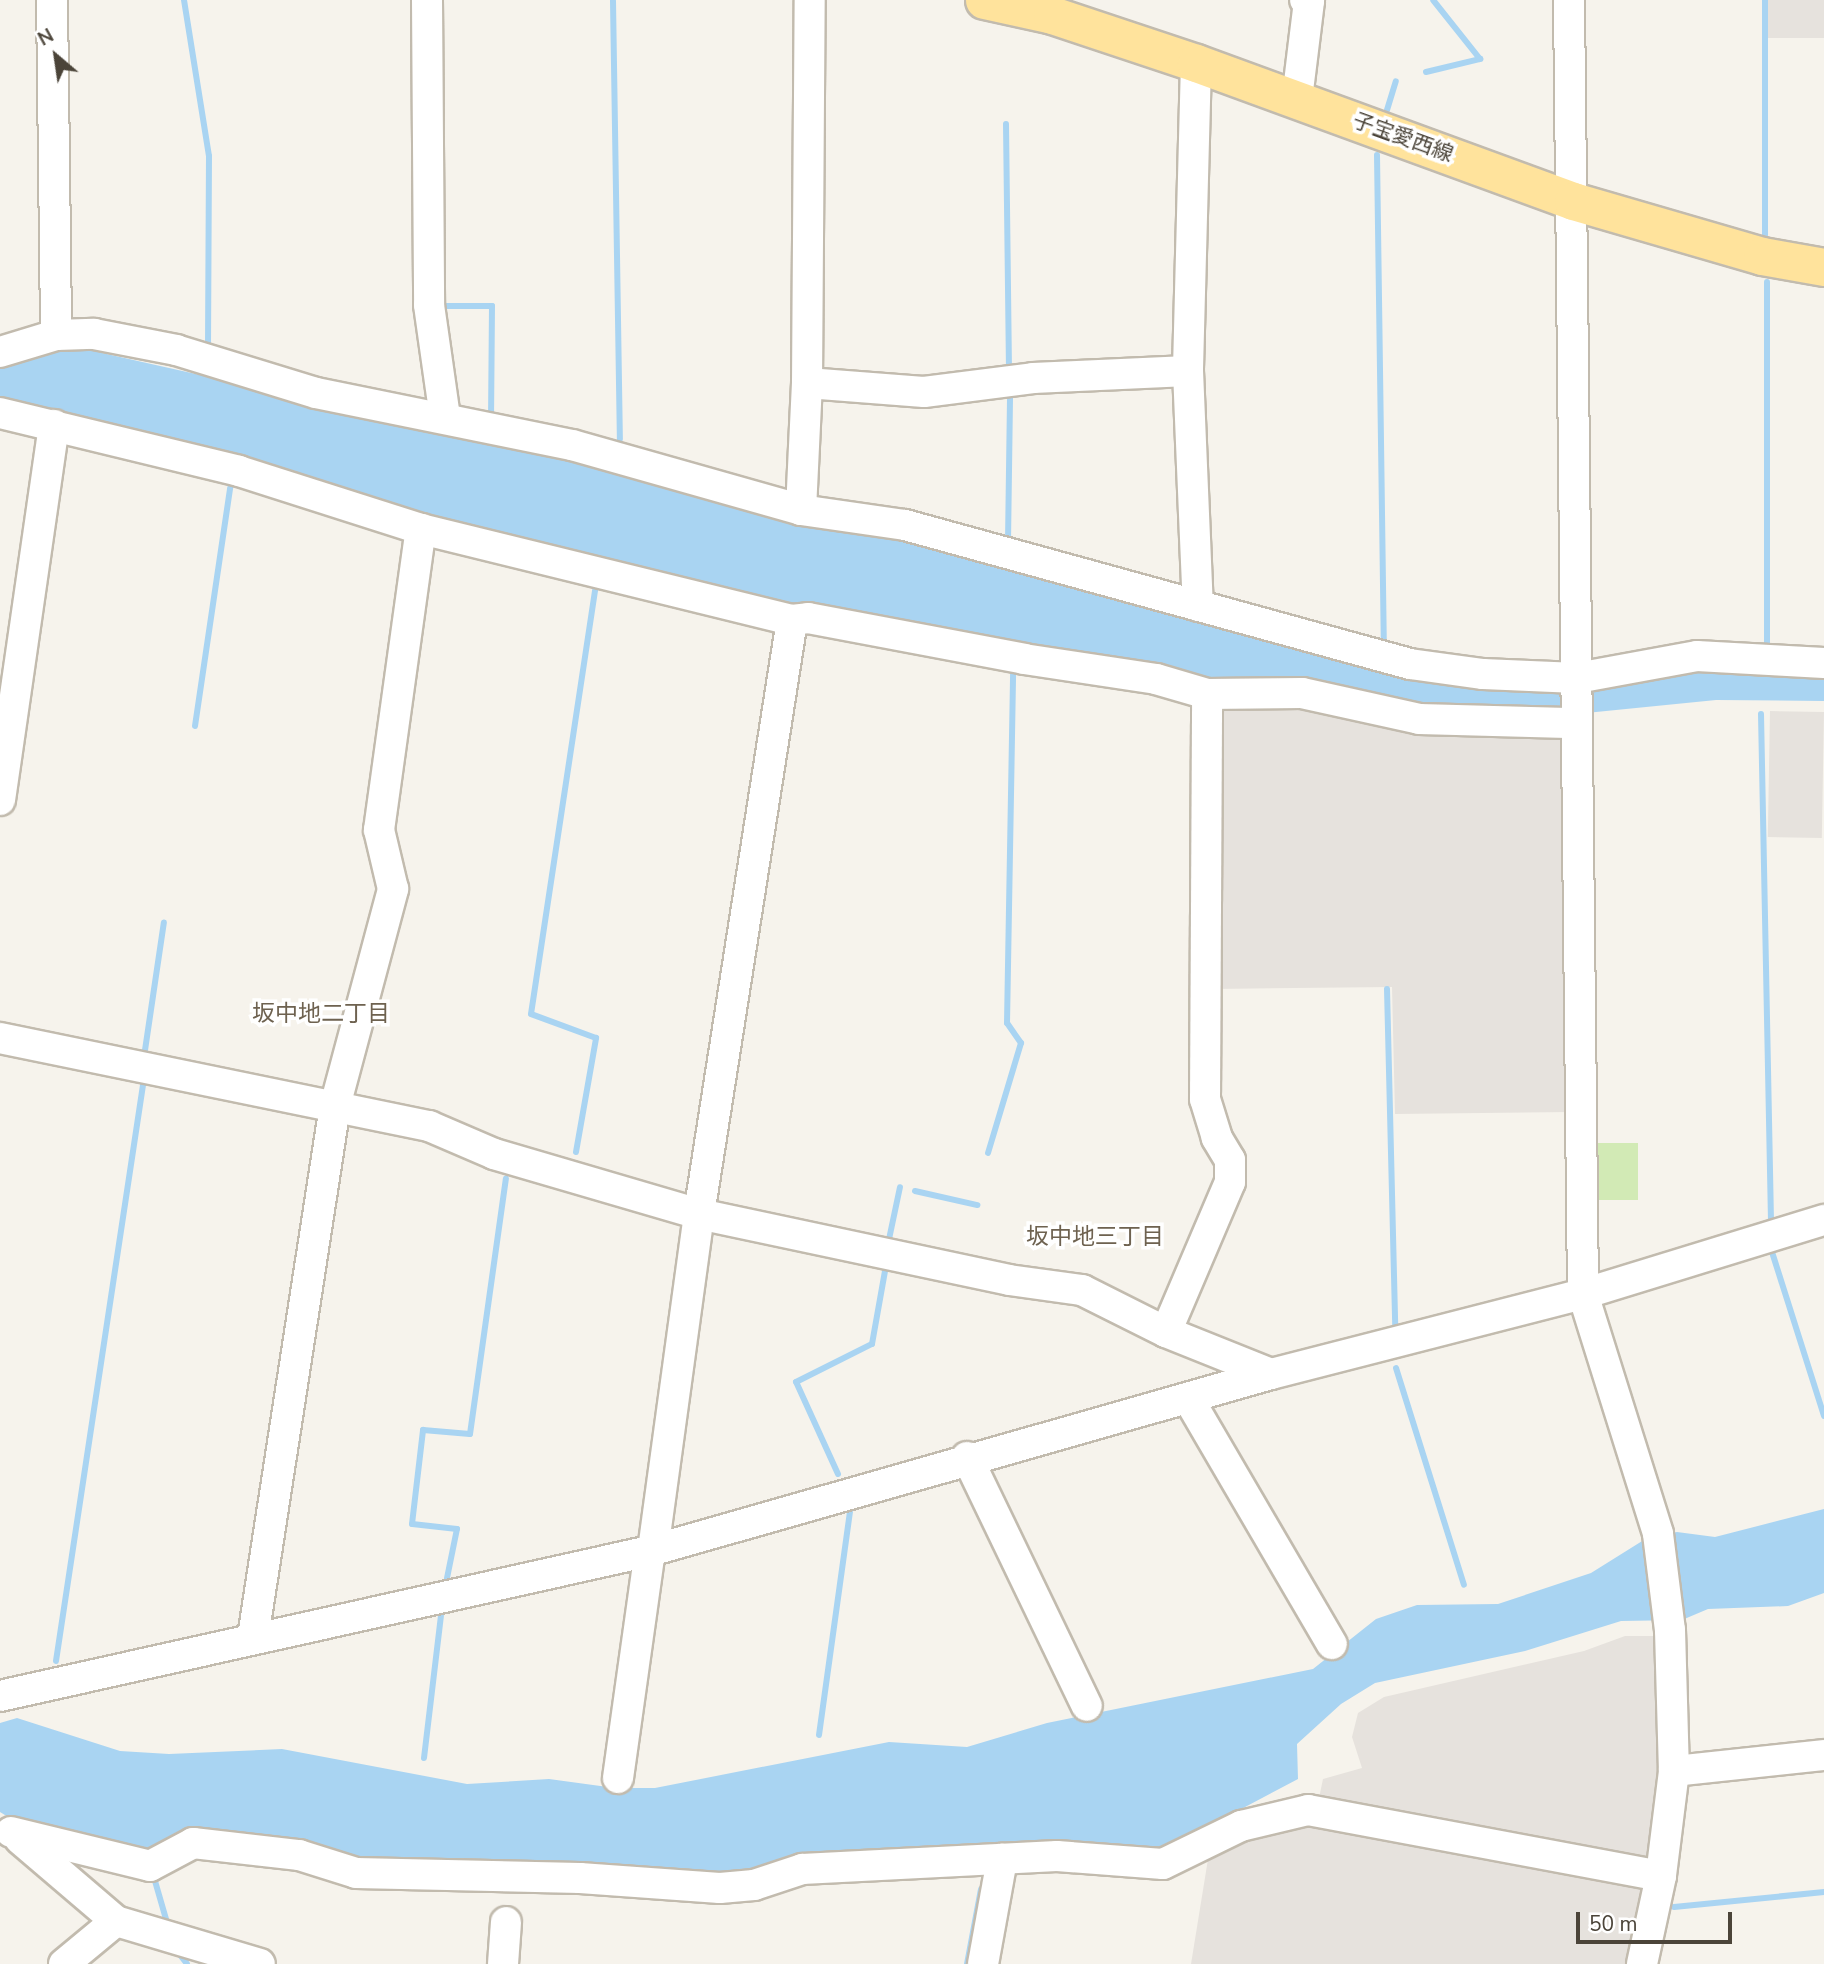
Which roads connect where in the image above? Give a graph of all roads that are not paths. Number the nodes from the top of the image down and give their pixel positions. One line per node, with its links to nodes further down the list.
1 (52, 0): 12 (street)
2 (427, 0): 17 (street)
3 (810, 0): 15 (street)
4 (984, 0): 7 (main road, 子宝愛西線)
5 (1305, 0): 9 (street)
6 (1569, 0): 10 (street)
7 (1080, 12): 8 (main road, 子宝愛西線)
8 (1196, 63): 9 (main road, 子宝愛西線); 14 (street)
9 (1297, 99): 10 (main road, 子宝愛西線)
10 (1573, 201): 11 (main road, 子宝愛西線); 24 (street)
11 (1824, 267)
12 (56, 335): 13 (street); 17 (street)
13 (0, 352)
14 (1188, 371): 15 (street); 21 (street)
15 (807, 383): 19 (street)
16 (0, 413): 18 (street)
17 (445, 418): 19 (street)
18 (54, 425): 20 (street); 27 (street)
19 (801, 510): 21 (street)
20 (421, 529): 22 (street); 29 (street)
21 (1198, 606): 24 (street)
22 (792, 620): 25 (street); 30 (street)
23 (1824, 663): 24 (street)
24 (1578, 681): 26 (street)
25 (1207, 694): 26 (street); 33 (street)
26 (1577, 723): 32 (street)
27 (0, 800)
28 (0, 1038): 29 (street)
29 (335, 1106): 30 (street); 38 (street)
30 (699, 1214): 33 (street); 37 (street)
31 (1824, 1220): 32 (street)
32 (1583, 1294): 34 (street); 43 (street)
33 (1166, 1332): 34 (street)
34 (1271, 1374): 35 (street)
35 (1188, 1398): 36 (street); 39 (street)
36 (967, 1457): 37 (street); 41 (street)
37 (652, 1550): 38 (street); 44 (street)
38 (253, 1637): 40 (street)
39 (1332, 1644)
40 (0, 1696)
41 (1087, 1706)
42 (1824, 1755): 43 (street)
43 (1674, 1771): 47 (street)
44 (618, 1778)
45 (6, 1828): 46 (street); 48 (street)
46 (1002, 1859): 47 (street); 53 (street)
47 (1661, 1876): 54 (street)
48 (116, 1921): 50 (street); 51 (street)
49 (506, 1922): 52 (street)
50 (64, 1964)
51 (260, 1964)
52 (503, 1964)
53 (983, 1964)
54 (1642, 1964)

